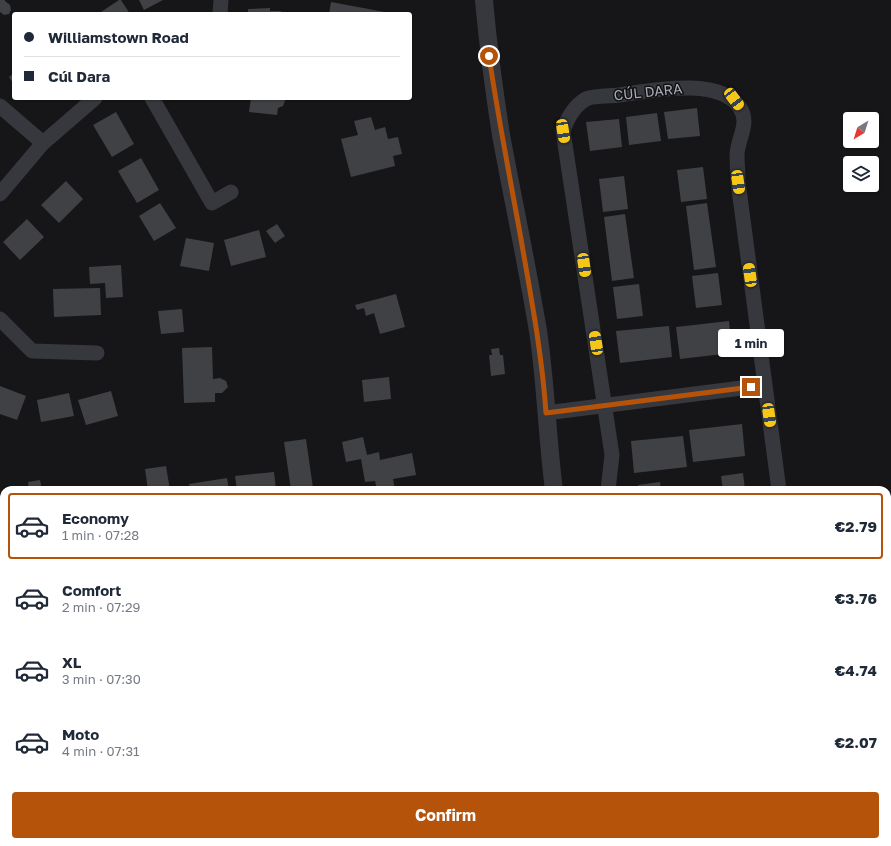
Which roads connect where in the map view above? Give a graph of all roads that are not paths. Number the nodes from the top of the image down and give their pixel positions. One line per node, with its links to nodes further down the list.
1 (221, 0): 3 (street)
2 (484, 0): 14 (street)
3 (220, 12)
4 (93, 100): 7 (street)
5 (153, 100): 8 (street)
6 (0, 106): 7 (street)
7 (43, 144): 9 (street)
8 (231, 192)
9 (0, 194)
10 (0, 319): 11 (street)
11 (97, 353)
12 (765, 385): 13 (street); 13 (street, CÚL DARA); 17 (street, CÚL DARA)
13 (605, 405): 14 (street); 16 (street, CÚL DARA)
14 (546, 413): 15 (street)
15 (554, 486)
16 (608, 486)
17 (778, 486)

